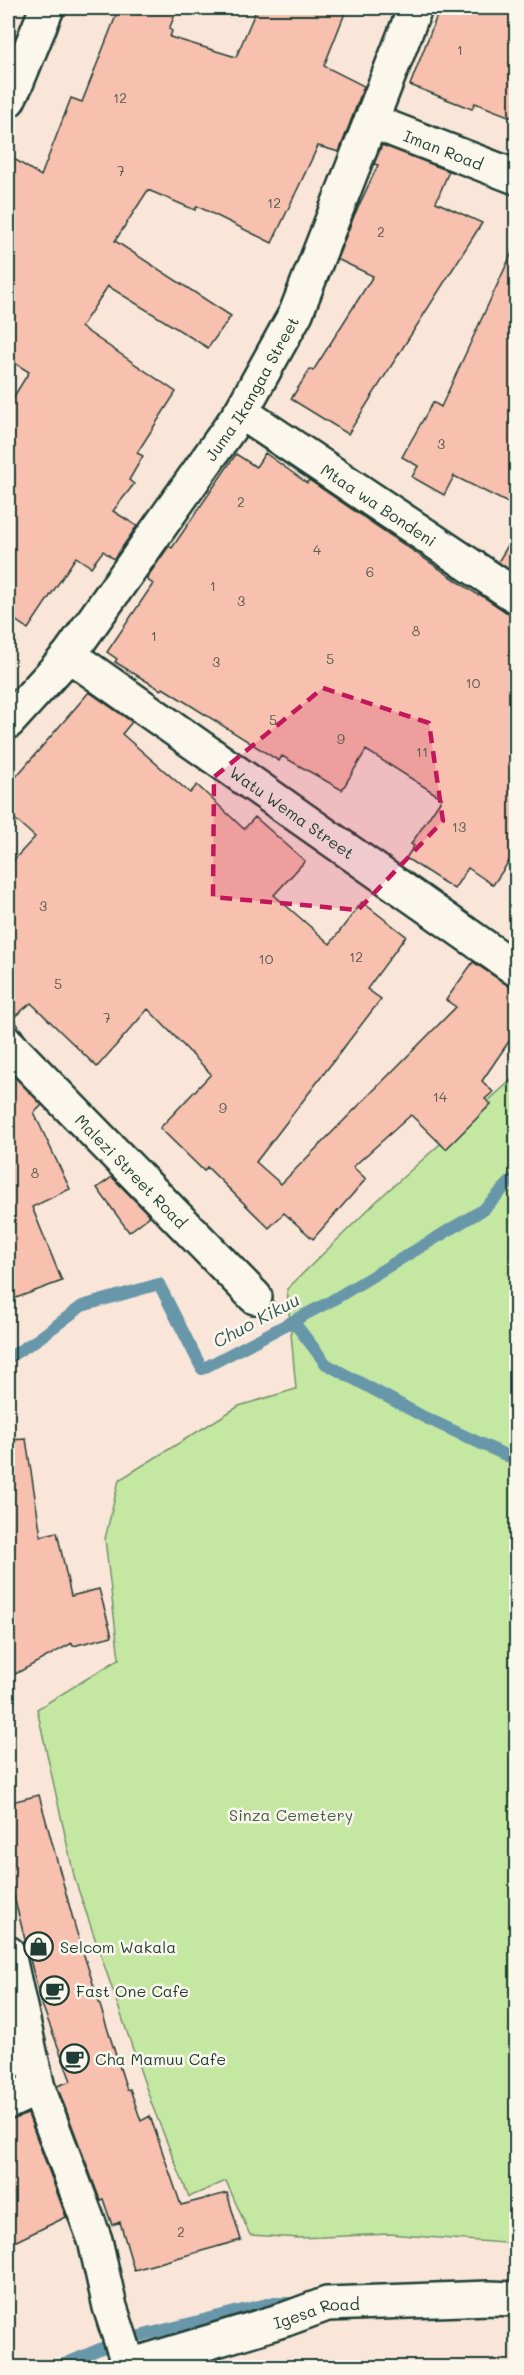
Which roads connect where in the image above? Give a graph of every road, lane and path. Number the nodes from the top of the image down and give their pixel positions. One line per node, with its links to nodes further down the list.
1 (47, 8): 3 (street)
2 (415, 8): 4 (street, Juma Ikangaa Street)
3 (8, 100)
4 (371, 121): 5 (street, Iman Road); 6 (street, Juma Ikangaa Street)
5 (516, 177)
6 (241, 412): 7 (street, Mtaa wa Bondeni); 8 (street, Juma Ikangaa Street)
7 (516, 596)
8 (69, 655): 9 (street, Juma Ikangaa Street); 10 (street, Watu Wema Street)
9 (8, 722)
10 (516, 969)
11 (8, 1044): 12 (street, Malezi Street Road)
12 (255, 1297)
13 (8, 1953): 14 (street)
14 (38, 2088): 15 (street); 17 (street)
15 (8, 2102)
16 (516, 2299): 17 (street, Igesa Road)
17 (126, 2367)

